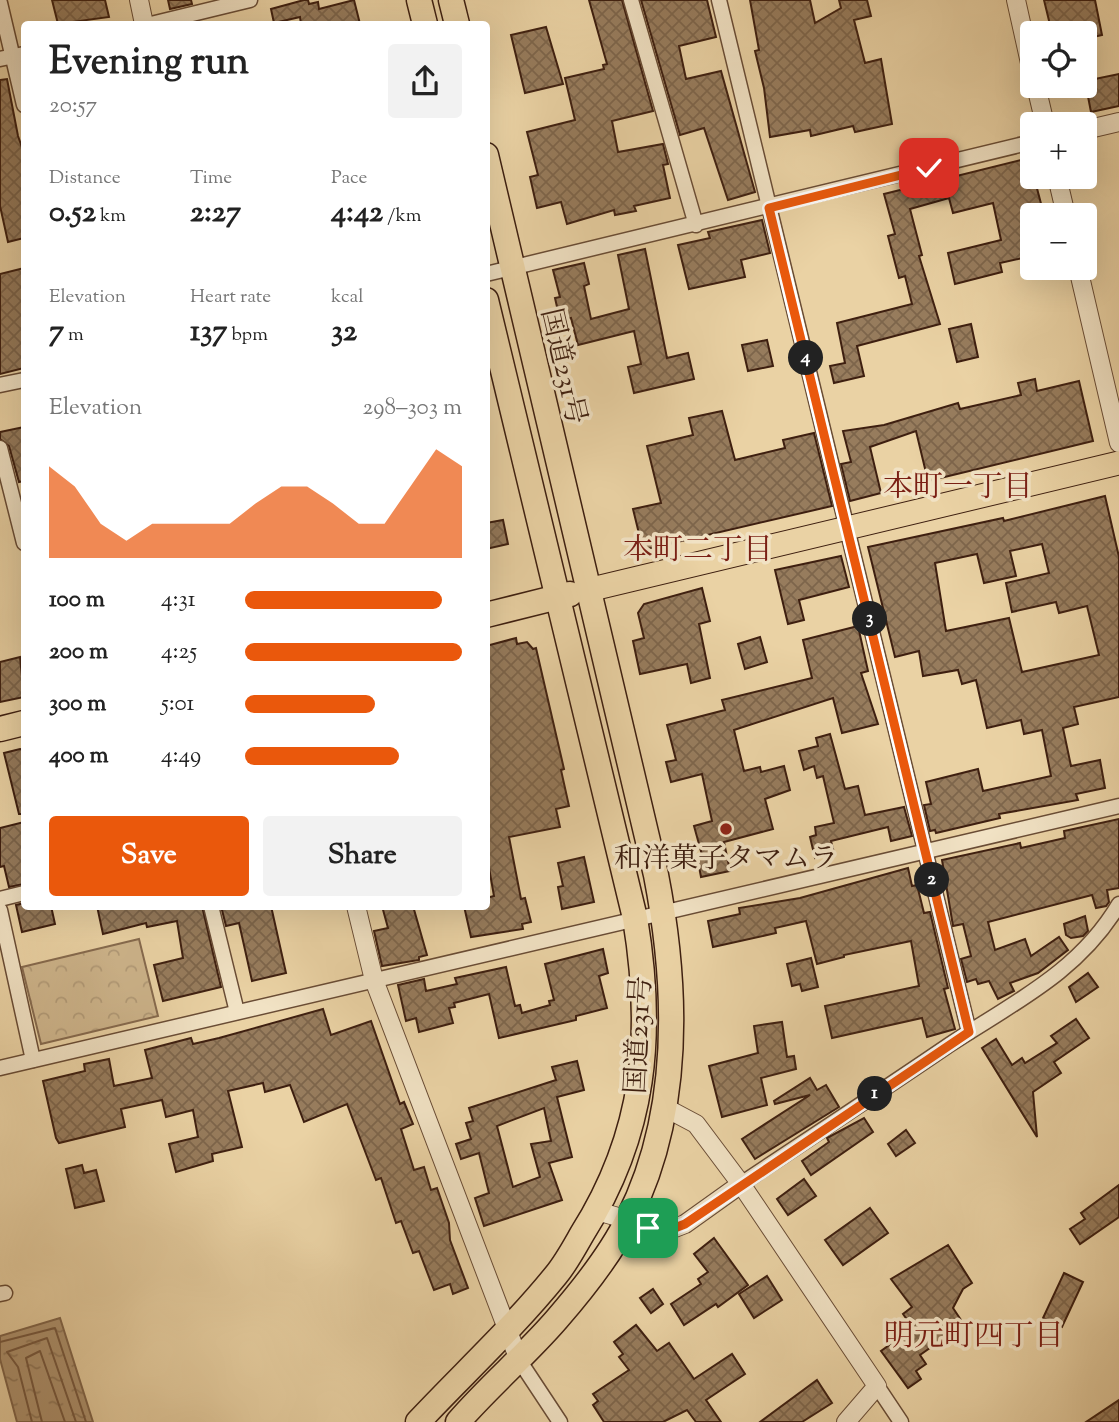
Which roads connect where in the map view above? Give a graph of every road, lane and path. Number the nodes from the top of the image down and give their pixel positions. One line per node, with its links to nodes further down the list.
1 (139, 0): 9 (street)
2 (250, 0): 10 (street)
3 (419, 0): 11 (highway)
4 (451, 0): 12 (highway)
5 (631, 0): 21 (street)
6 (719, 0): 20 (street)
7 (1016, 0): 13 (street)
8 (0, 3): 14 (street)
9 (143, 21)
10 (163, 21)
11 (424, 21)
12 (456, 21)
13 (1021, 21)
14 (13, 56): 15 (street)
15 (21, 92)
16 (1119, 122): 17 (street)
17 (1097, 127)
18 (1020, 145): 20 (street)
19 (490, 173): 22 (highway, 国道231号)
20 (769, 208): 21 (street); 31 (street)
21 (696, 225): 22 (street)
22 (511, 268): 23 (street); 33 (highway, 国道231号)
23 (490, 273)
24 (1081, 280): 28 (street)
25 (490, 317): 34 (highway, 国道231号)
26 (21, 381): 27 (street)
27 (0, 385)
28 (1119, 443)
29 (0, 448): 32 (street)
30 (1119, 463): 31 (main road)
31 (848, 526): 33 (main road); 39 (street)
32 (21, 531)
33 (588, 590): 34 (highway); 46 (highway, 国道231号)
34 (556, 598): 35 (highway); 47 (highway, 国道231号)
35 (490, 614)
36 (21, 724): 37 (highway)
37 (0, 729)
38 (1119, 806): 39 (street)
39 (925, 850): 46 (street); 50 (street)
40 (21, 894): 41 (street)
41 (0, 899)
42 (1119, 904): 50 (street)
43 (0, 910): 51 (street)
44 (212, 910): 49 (street)
45 (357, 910): 48 (street)
46 (663, 911): 47 (street); 53 (highway, 国道231号)
47 (635, 918): 48 (street); 55 (highway, 国道231号)
48 (374, 980): 49 (street); 57 (street)
49 (237, 1012): 51 (street)
50 (969, 1032): 54 (street)
51 (33, 1060): 52 (street)
52 (0, 1068)
53 (664, 1107): 54 (street); 56 (highway, 国道231号)
54 (741, 1184): 56 (street); 59 (street)
55 (597, 1211): 56 (street); 57 (highway, 国道231号)
56 (628, 1221): 58 (highway, 国道231号)
57 (507, 1330): 58 (street); 60 (highway, 国道231号)
58 (519, 1360): 61 (highway, 国道231号); 62 (street)
59 (877, 1386): 63 (street); 64 (street)
60 (418, 1422)
61 (457, 1422)
62 (561, 1422)
63 (846, 1422)
64 (901, 1422)

